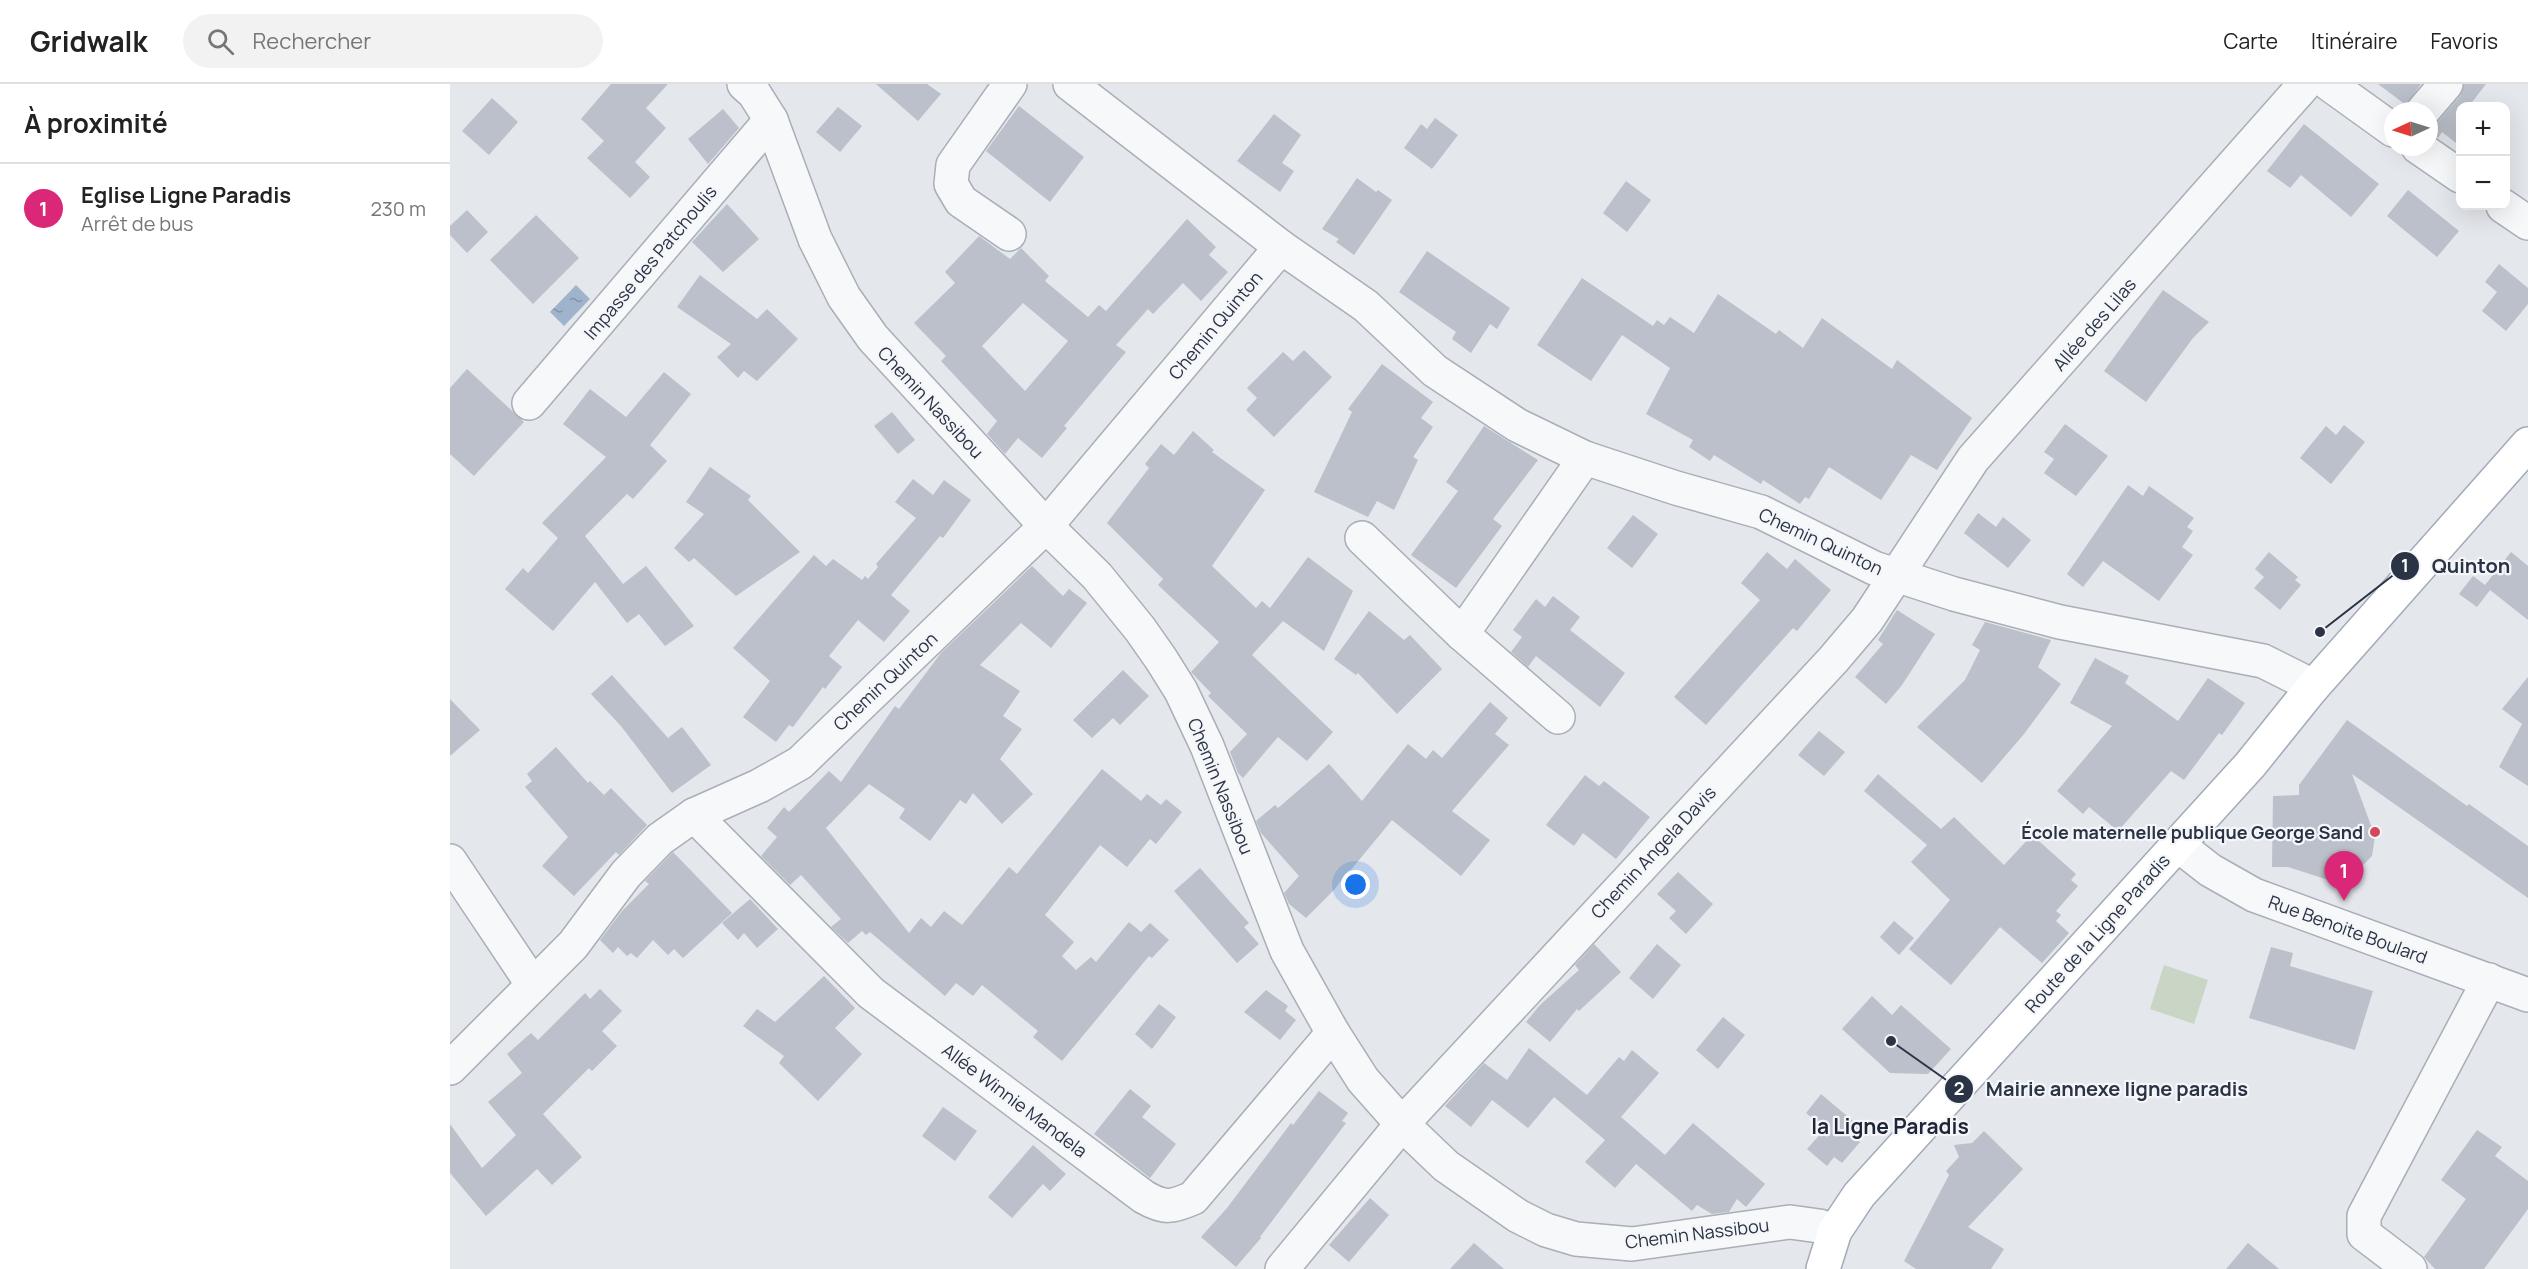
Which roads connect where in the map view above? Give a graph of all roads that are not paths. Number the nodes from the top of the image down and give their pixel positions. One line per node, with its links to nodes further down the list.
1 (744, 84): 8 (street, Chemin Nassibou)
2 (1010, 84): 14 (street)
3 (1070, 84): 15 (street, Chemin Quinton)
4 (2305, 84): 21 (street, Allée des Lilas)
5 (2329, 84): 9 (street)
6 (2446, 84): 7 (street)
7 (2431, 102)
8 (771, 120): 16 (street, Impasse des Patchoulis); 19 (street, Chemin Nassibou)
9 (2384, 124)
10 (2431, 156): 11 (street)
11 (2456, 173)
12 (2509, 210): 13 (street)
13 (2528, 223)
14 (1010, 234)
15 (1281, 247): 18 (street, Chemin Quinton); 19 (street, Chemin Quinton)
16 (529, 403)
17 (2528, 444): 23 (main road, Route de la Ligne Paradis)
18 (1585, 458): 21 (street, Chemin Quinton); 22 (street)
19 (1046, 526): 25 (street, Chemin Quinton); 31 (street, Chemin Nassibou)
20 (1362, 538): 22 (street)
21 (1897, 575): 23 (street, Chemin Quinton); 33 (street, Chemin Angela Davis)
22 (1462, 634): 24 (street)
23 (2312, 688): 26 (main road, Route de la Ligne Paradis)
24 (1558, 717)
25 (694, 815): 29 (street, Chemin Quinton); 31 (street, Allée Winnie Mandela)
26 (2178, 844): 28 (street, Rue Benoite Boulard); 34 (main road, Route de la Ligne Paradis)
27 (450, 861): 29 (street)
28 (2488, 980): 30 (street, Rue Benoite Boulard); 38 (street)
29 (533, 985): 32 (street, Chemin Quinton)
30 (2528, 995)
31 (1333, 1033): 33 (street, Chemin Nassibou)
32 (450, 1068)
33 (1402, 1124): 35 (street, Chemin Nassibou); 36 (street, Chemin Angela Davis)
34 (1835, 1231): 35 (street, Chemin Nassibou); 37 (main road, Route de la Ligne Paradis)
35 (1624, 1257)
36 (1282, 1269)
37 (1823, 1269)
38 (2410, 1269)

